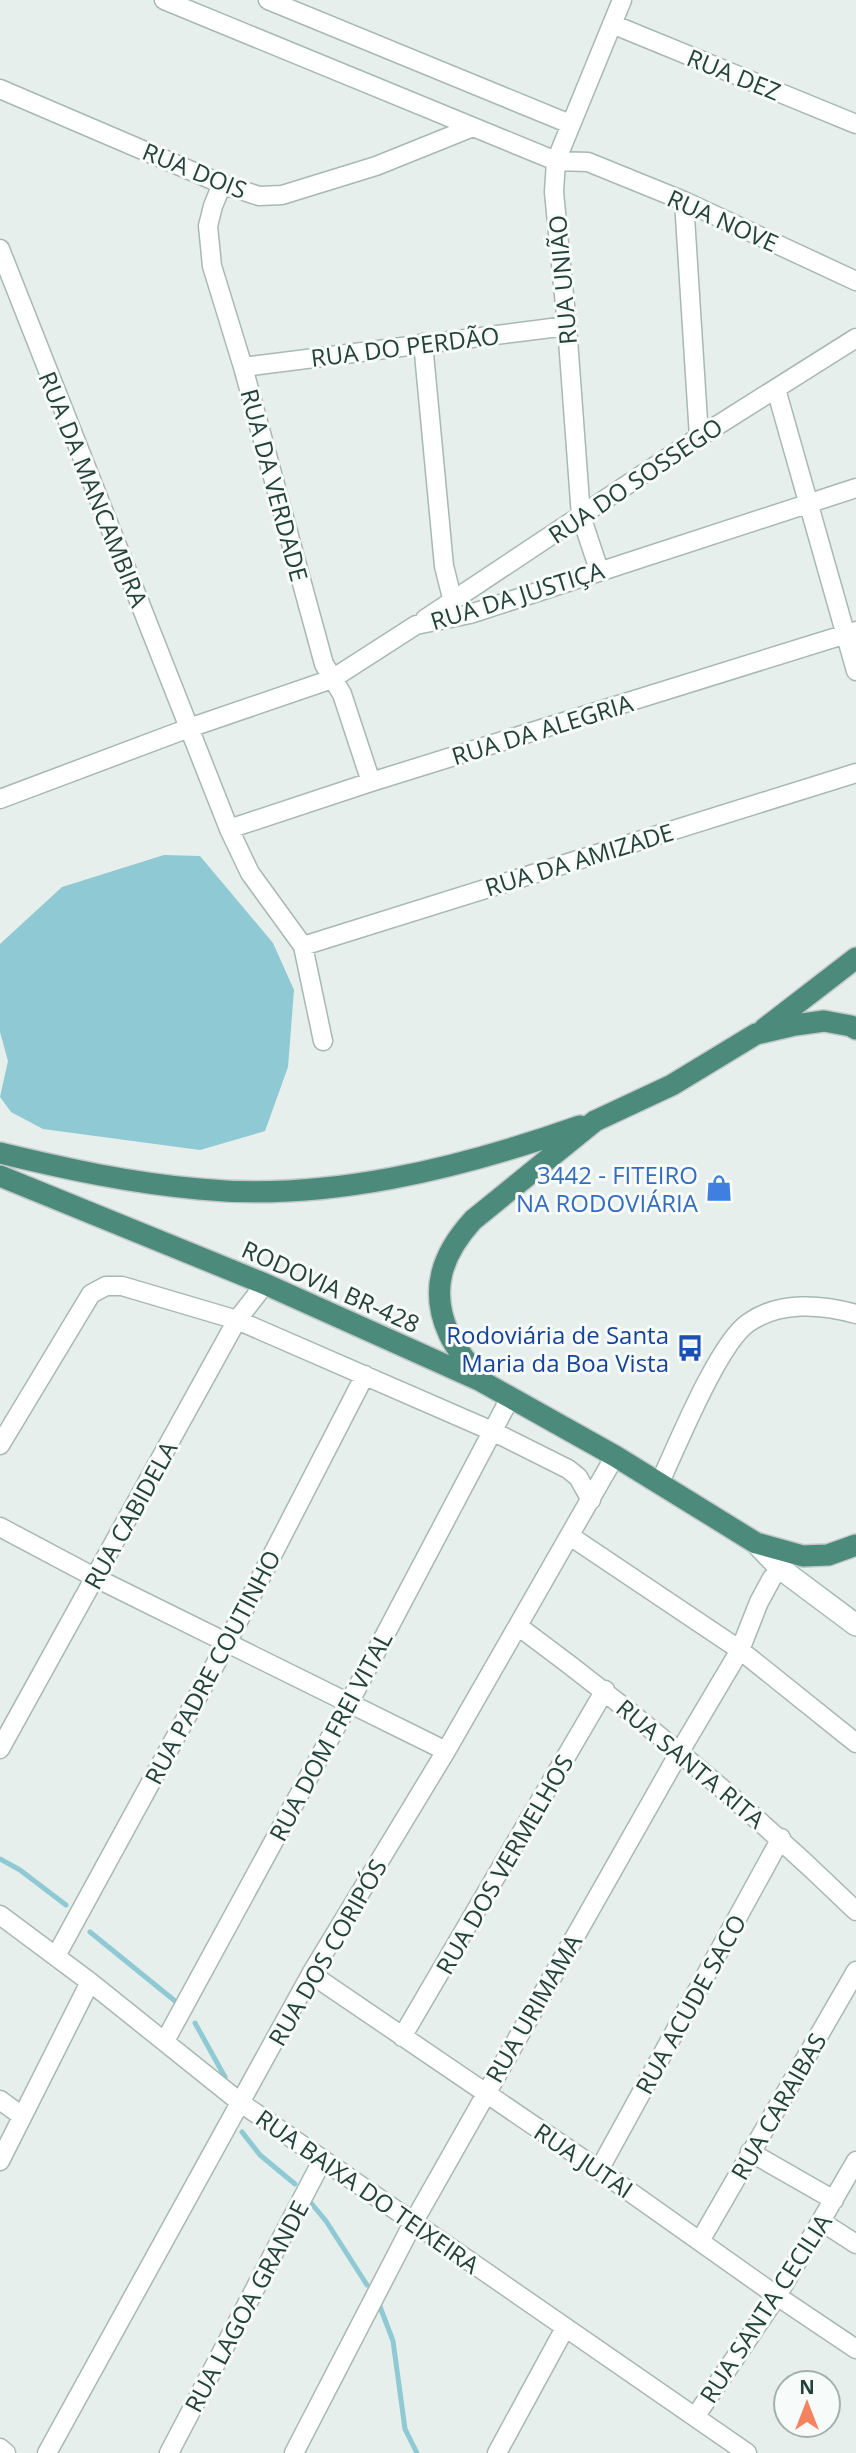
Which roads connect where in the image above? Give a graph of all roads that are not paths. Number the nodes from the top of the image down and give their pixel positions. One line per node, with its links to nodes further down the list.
1 (164, 0): 9 (street)
2 (268, 0): 7 (street)
3 (622, 0): 4 (street, RUA UNIÃO)
4 (612, 24): 7 (street, RUA UNIÃO); 8 (street, RUA DEZ)
5 (0, 89): 6 (street); 12 (street, RUA DOIS)
6 (0, 94)
7 (570, 124): 10 (street, RUA UNIÃO); 11 (street)
8 (856, 124)
9 (473, 127): 10 (street); 12 (street, RUA DOIS)
10 (556, 161): 11 (street, RUA NOVE); 16 (street, RUA UNIÃO)
11 (589, 162): 13 (street, RUA NOVE)
12 (222, 184): 19 (street, RUA DA VERDADE)
13 (684, 201): 15 (street, RUA NOVE); 21 (street)
14 (0, 249): 31 (street, RUA DA MANCAMBIRA)
15 (856, 281)
16 (567, 326): 18 (street, RUA DO PERDÃO); 24 (street, RUA UNIÃO)
17 (856, 338): 20 (street, RUA DO SOSSEGO)
18 (423, 344): 19 (street, RUA DO PERDÃO); 26 (street)
19 (243, 367): 30 (street, RUA DA VERDADE)
20 (776, 389): 21 (street, RUA DO SOSSEGO); 23 (street)
21 (699, 437): 24 (street, RUA DO SOSSEGO)
22 (856, 488): 23 (street, RUA DA JUSTIÇA)
23 (808, 503): 25 (street, RUA DA JUSTIÇA); 28 (street)
24 (581, 516): 25 (street, RUA UNIÃO); 26 (street, RUA DO SOSSEGO)
25 (598, 570): 27 (street, RUA DA JUSTIÇA)
26 (453, 602): 27 (street, RUA DO SOSSEGO)
27 (416, 625): 30 (street, RUA DA JUSTIÇA)
28 (850, 632): 29 (street); 33 (street, RUA DA ALEGRIA)
29 (856, 671)
30 (332, 678): 31 (street, RUA DA JUSTIÇA); 33 (street, RUA DA VERDADE)
31 (190, 728): 34 (street); 35 (street, RUA DA MANCAMBIRA)
32 (856, 773): 36 (street, RUA DA AMIZADE)
33 (371, 782): 35 (street, RUA DA ALEGRIA)
34 (0, 799)
35 (229, 829): 36 (street, RUA DA MANCAMBIRA)
36 (303, 946): 40 (street)
37 (856, 958): 39 (highway)
38 (856, 1030): 39 (highway)
39 (757, 1034): 41 (highway)
40 (323, 1041)
41 (595, 1121): 42 (highway); 48 (highway)
42 (0, 1153)
43 (0, 1176): 44 (highway, RODOVIA BR-428)
44 (265, 1284): 46 (street, RUA CABIDELA); 48 (highway, RODOVIA BR-428)
45 (856, 1314): 53 (street)
46 (237, 1320): 47 (street); 51 (street); 60 (street, RUA CABIDELA)
47 (365, 1375): 50 (street); 63 (street, RUA PADRE COUTINHO)
48 (481, 1381): 49 (highway, RODOVIA BR-428)
49 (509, 1398): 50 (street, RUA DOM FREI VITAL); 52 (highway, RODOVIA BR-428)
50 (492, 1431): 54 (street); 66 (street, RUA DOM FREI VITAL)
51 (0, 1444)
52 (615, 1456): 53 (highway, RODOVIA BR-428); 54 (street, RUA DOS CORIPÓS)
53 (660, 1482): 57 (highway, RODOVIA BR-428)
54 (592, 1500): 56 (street, RUA DOS CORIPÓS)
55 (0, 1527): 60 (street)
56 (570, 1536): 62 (street, RUA DOS CORIPÓS); 64 (street)
57 (756, 1543): 58 (highway, RODOVIA BR-428); 59 (main road)
58 (856, 1545)
59 (781, 1569): 61 (main road); 64 (street, RUA URIMAMA)
60 (96, 1578): 63 (street); 68 (street, RUA CABIDELA)
61 (856, 1625)
62 (518, 1626): 65 (street, RUA SANTA RITA); 69 (street, RUA DOS CORIPÓS)
63 (228, 1641): 66 (street); 74 (street, RUA PADRE COUTINHO)
64 (740, 1650): 67 (street); 70 (street, RUA URIMAMA)
65 (605, 1690): 70 (street, RUA SANTA RITA); 78 (street, RUA DOS VERMELHOS)
66 (349, 1703): 69 (street); 79 (street, RUA DOM FREI VITAL)
67 (856, 1743)
68 (0, 1749)
69 (446, 1751): 76 (street, RUA DOS CORIPÓS)
70 (679, 1753): 71 (street, RUA SANTA RITA); 80 (street, RUA URIMAMA)
71 (781, 1838): 72 (street, RUA SANTA RITA); 88 (street, RUA ACUDE SACO)
72 (856, 1911)
73 (0, 1915): 74 (street, RUA BAIXA DO TEIXEIRA)
74 (56, 1956): 77 (street, RUA BAIXA DO TEIXEIRA)
75 (856, 1971): 84 (street, RUA CARAIBAS)
76 (311, 1974): 78 (street, RUA JUTAI); 82 (street, RUA DOS CORIPÓS)
77 (90, 1982): 79 (street, RUA BAIXA DO TEIXEIRA); 83 (street)
78 (402, 2037): 80 (street, RUA JUTAI)
79 (165, 2041): 82 (street, RUA BAIXA DO TEIXEIRA)
80 (485, 2093): 88 (street, RUA JUTAI); 90 (street, RUA URIMAMA)
81 (0, 2100): 83 (street)
82 (241, 2103): 85 (street, RUA BAIXA DO TEIXEIRA); 100 (street, RUA DOS CORIPÓS)
83 (22, 2116): 86 (street)
84 (750, 2152): 89 (street); 92 (street, RUA CARAIBAS)
85 (323, 2160): 90 (street, RUA BAIXA DO TEIXEIRA); 101 (street, RUA LAGOA GRANDE)
86 (0, 2161)
87 (856, 2161): 89 (street, RUA SANTA CECILIA)
88 (599, 2170): 92 (street, RUA JUTAI)
89 (834, 2200): 91 (street, RUA SANTA CECILIA)
90 (414, 2222): 95 (street, RUA BAIXA DO TEIXEIRA); 102 (street, RUA URIMAMA)
91 (822, 2222): 93 (street); 94 (street, RUA SANTA CECILIA)
92 (700, 2241): 94 (street, RUA JUTAI)
93 (856, 2244)
94 (777, 2296): 96 (street, RUA JUTAI); 97 (street, RUA SANTA CECILIA)
95 (565, 2328): 97 (street, RUA BAIXA DO TEIXEIRA); 103 (street)
96 (856, 2349)
97 (695, 2417): 104 (street, RUA BAIXA DO TEIXEIRA)
98 (0, 2448): 99 (street)
99 (6, 2453)
100 (47, 2453)
101 (169, 2453)
102 (294, 2453)
103 (497, 2453)
104 (747, 2453)

